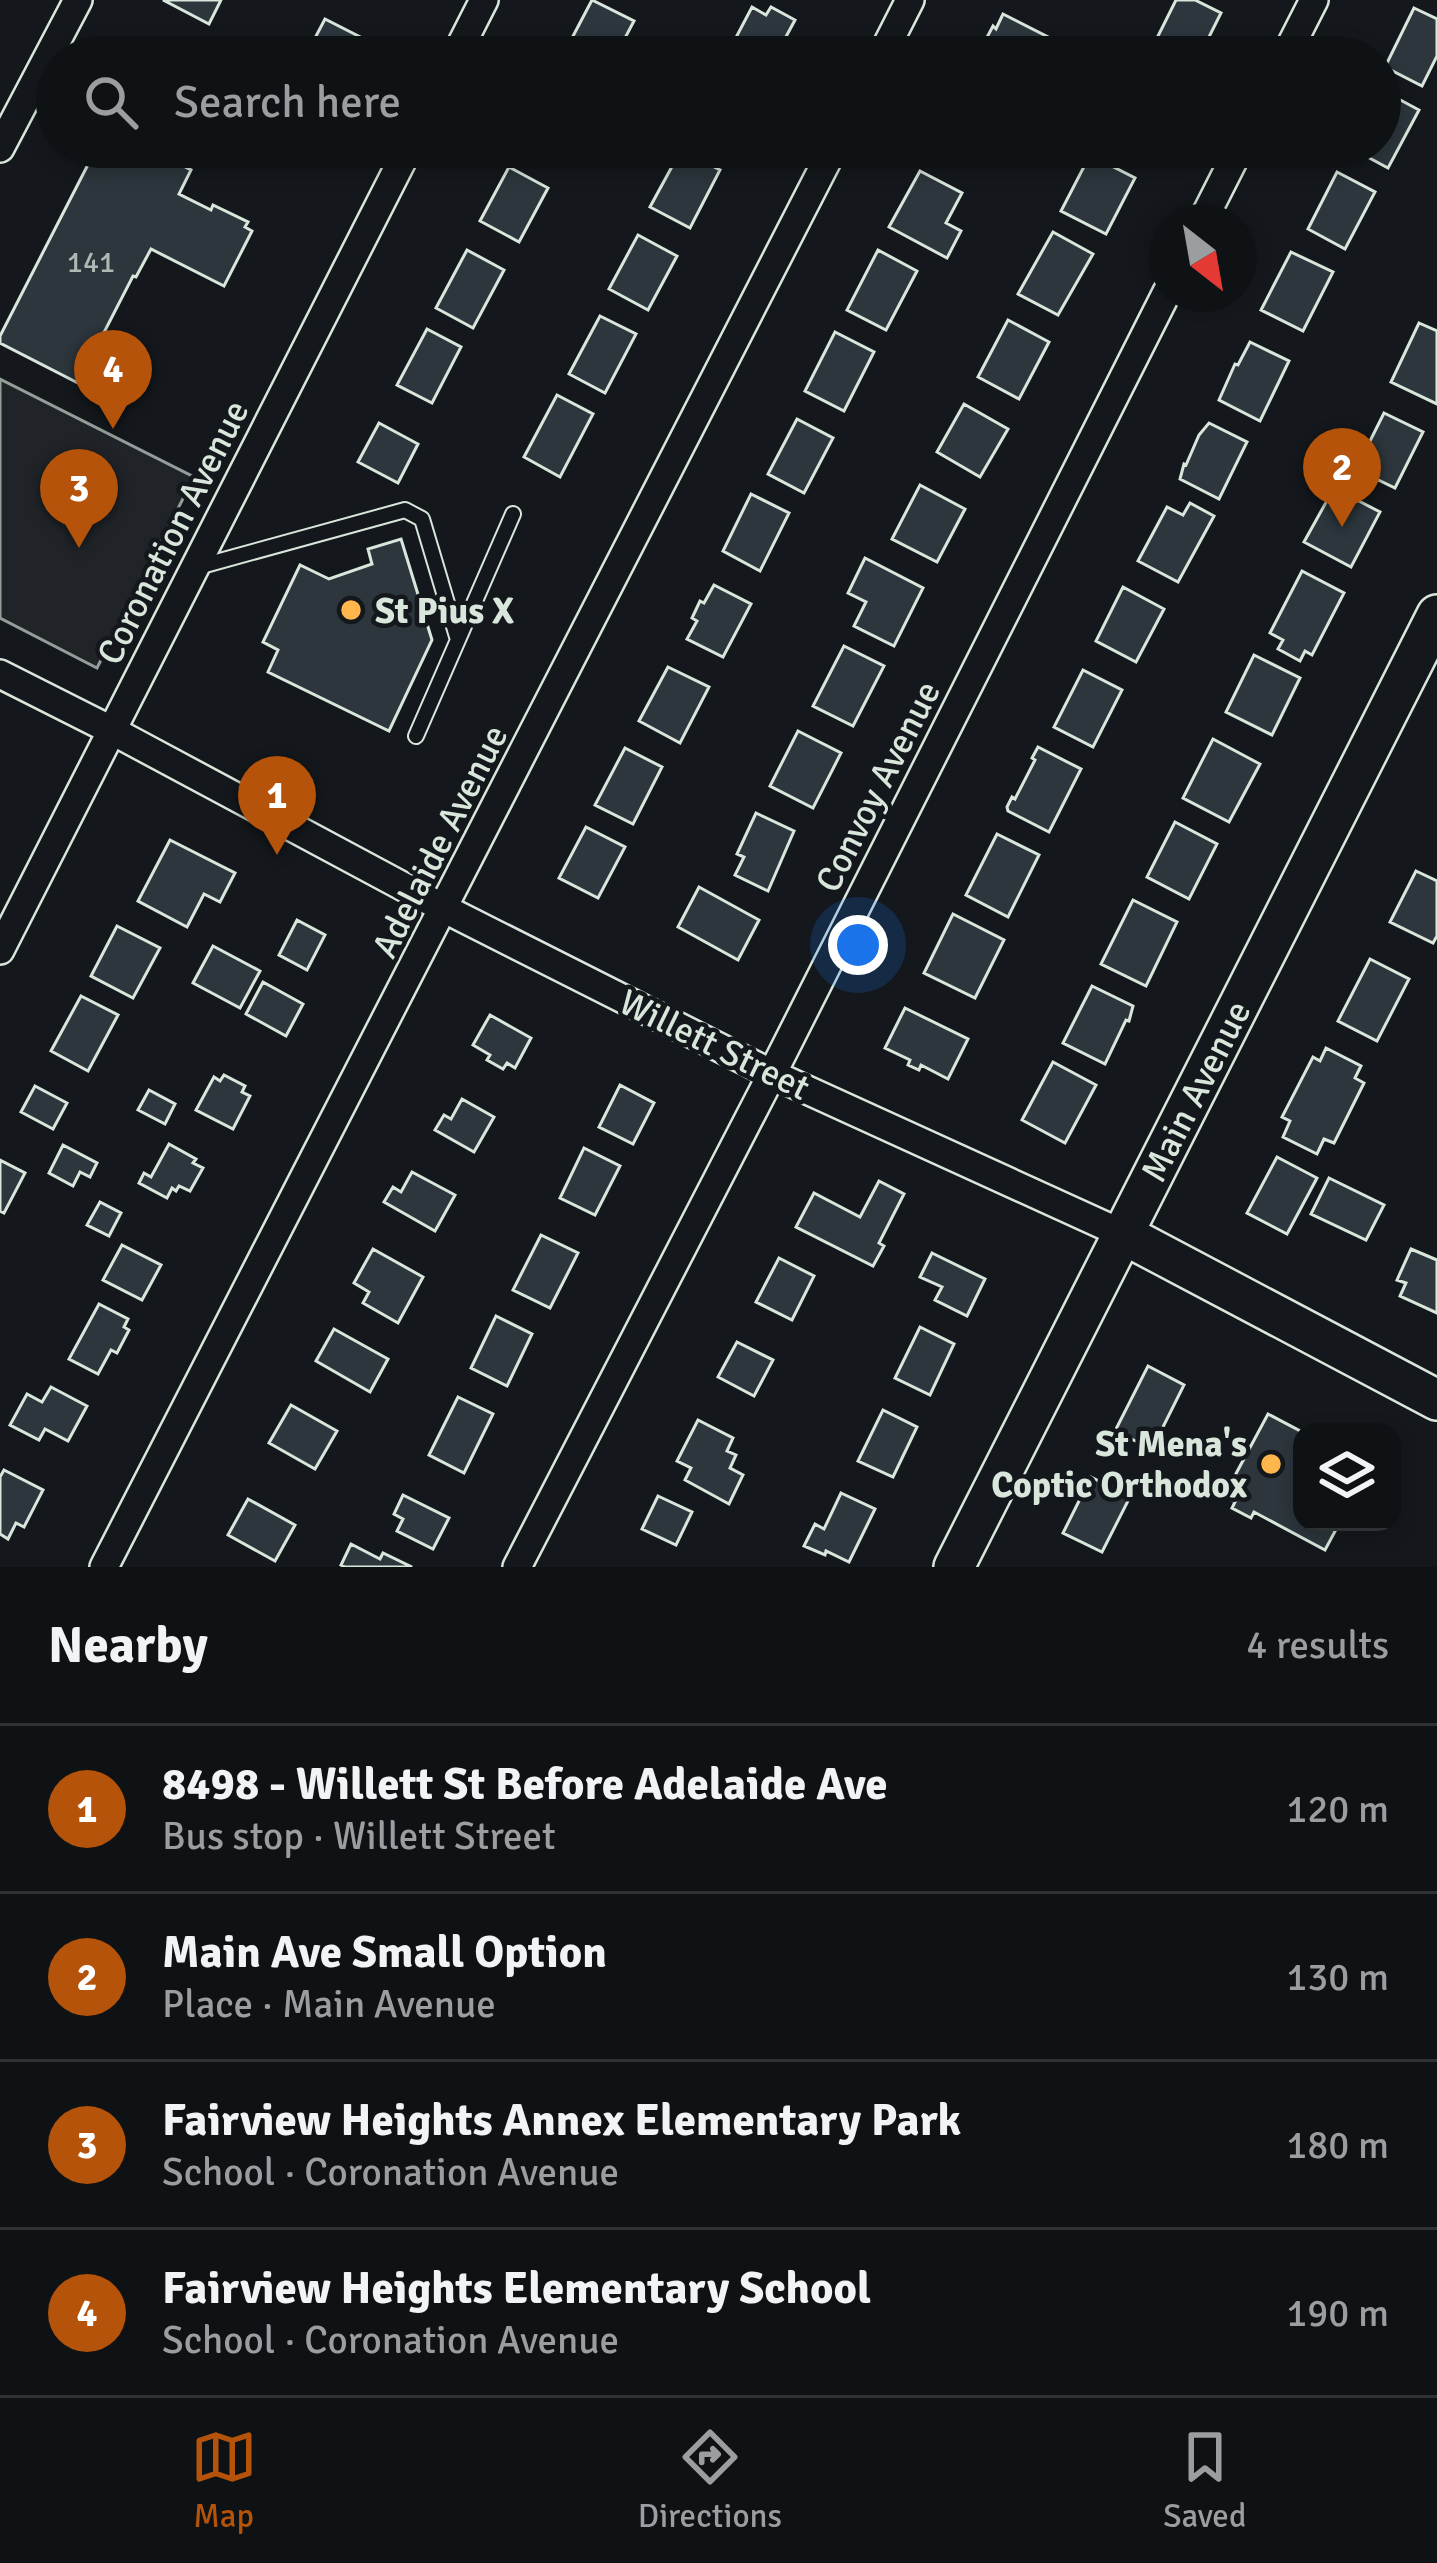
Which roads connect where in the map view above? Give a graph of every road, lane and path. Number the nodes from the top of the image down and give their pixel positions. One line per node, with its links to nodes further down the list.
1 (78, 0): 5 (street)
2 (484, 0): 6 (street)
3 (910, 0): 7 (street)
4 (1314, 0): 8 (street)
5 (59, 36)
6 (466, 36)
7 (891, 36)
8 (1296, 36)
9 (36, 80): 10 (street)
10 (0, 148)
11 (398, 168): 17 (street, Coronation Avenue)
12 (824, 168): 23 (street, Adelaide Avenue)
13 (1229, 168): 14 (street)
14 (1211, 204)
15 (1157, 312): 25 (street, Convoy Avenue)
16 (513, 514): 19 (lane)
17 (194, 568): 19 (lane); 21 (street, Coronation Avenue)
18 (1437, 615): 26 (street, Main Avenue)
19 (458, 640): 22 (lane)
20 (0, 674): 21 (street, Willett Street)
21 (111, 730): 23 (street, Willett Street); 24 (street, Coronation Avenue)
22 (416, 736)
23 (445, 909): 25 (street, Willett Street); 28 (street, Adelaide Avenue)
24 (0, 950)
25 (772, 1074): 26 (street, Willett Street); 29 (street, Convoy Avenue)
26 (1123, 1234): 27 (street, Willett Street); 30 (street, Main Avenue)
27 (1437, 1400)
28 (104, 1567)
29 (517, 1567)
30 (954, 1567)

